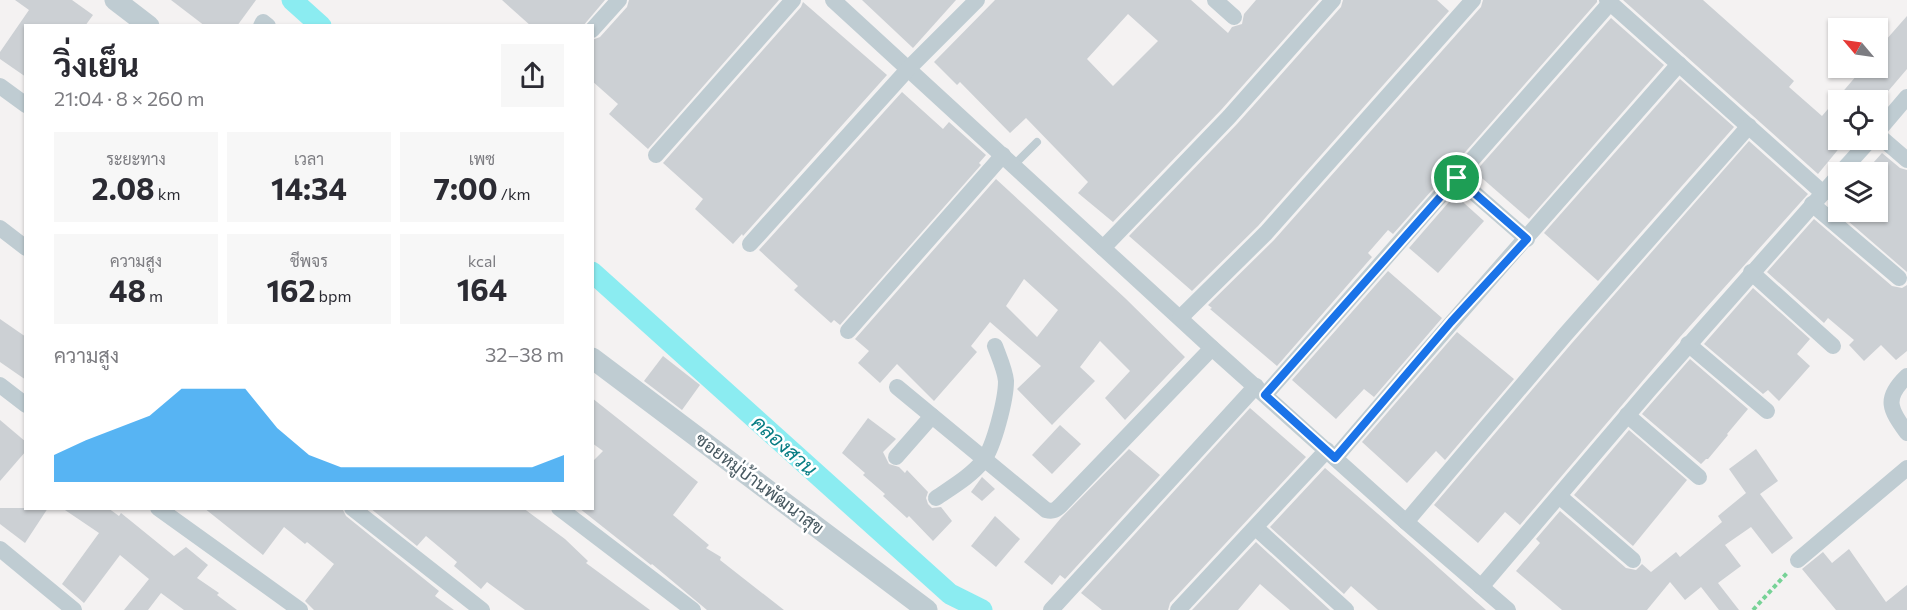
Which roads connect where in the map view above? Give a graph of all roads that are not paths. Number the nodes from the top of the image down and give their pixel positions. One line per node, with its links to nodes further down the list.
1 (115, 0): 11 (street)
2 (619, 0): 12 (street)
3 (793, 0): 23 (street)
4 (833, 0): 14 (street)
5 (977, 0): 14 (street)
6 (1215, 0): 10 (street)
7 (1333, 0): 34 (street)
8 (1473, 0): 37 (street)
9 (1608, 1): 13 (street); 27 (street)
10 (1234, 17)
11 (146, 24)
12 (594, 28)
13 (1679, 64): 19 (street); 31 (street)
14 (909, 68): 24 (street); 32 (street)
15 (0, 86): 17 (street)
16 (1907, 97): 18 (street)
17 (24, 104)
18 (1888, 121)
19 (1749, 126): 29 (street); 63 (street)
20 (1037, 142): 24 (lane)
21 (1888, 142): 25 (street)
22 (1861, 150): 26 (street)
23 (656, 155)
24 (1009, 160): 34 (street); 38 (street)
25 (1907, 160)
26 (1851, 162)
27 (1457, 178): 31 (street); 47 (street)
28 (1828, 188): 29 (street)
29 (1818, 199): 35 (street); 36 (street)
30 (0, 228): 33 (street)
31 (1527, 239): 53 (street)
32 (750, 244)
33 (24, 246)
34 (1102, 248): 37 (street)
35 (1751, 272): 39 (street); 41 (street)
36 (1899, 278)
37 (1180, 318): 42 (street)
38 (848, 331)
39 (1688, 344): 49 (street); 50 (street)
40 (995, 346): 55 (street)
41 (1833, 346)
42 (1212, 348): 47 (street); 55 (street)
43 (594, 360): 73 (street, ซอยหมู่บ้านพัฒนาสุข)
44 (1907, 376): 52 (street)
45 (0, 385): 48 (street)
46 (897, 387): 51 (street)
47 (1261, 391): 53 (street); 74 (street)
48 (24, 403)
49 (1767, 411)
50 (1627, 415): 57 (street); 58 (street)
51 (932, 416): 54 (street); 55 (street)
52 (1907, 433)
53 (1331, 454): 63 (street); 64 (street)
54 (896, 457)
55 (984, 459): 59 (street)
56 (1907, 468): 67 (street)
57 (1700, 477)
58 (1559, 496): 66 (street); 68 (street)
59 (936, 498)
60 (161, 510): 70 (street)
61 (355, 510): 71 (street)
62 (562, 510): 72 (street)
63 (1406, 522): 68 (street)
64 (1256, 528): 75 (street); 76 (street)
65 (0, 549): 69 (street)
66 (1633, 560)
67 (1798, 560)
68 (1481, 587): 77 (street)
69 (74, 610)
70 (300, 610)
71 (482, 610)
72 (693, 610)
73 (927, 610)
74 (1051, 610)
75 (1178, 610)
76 (1346, 610)
77 (1508, 610)

